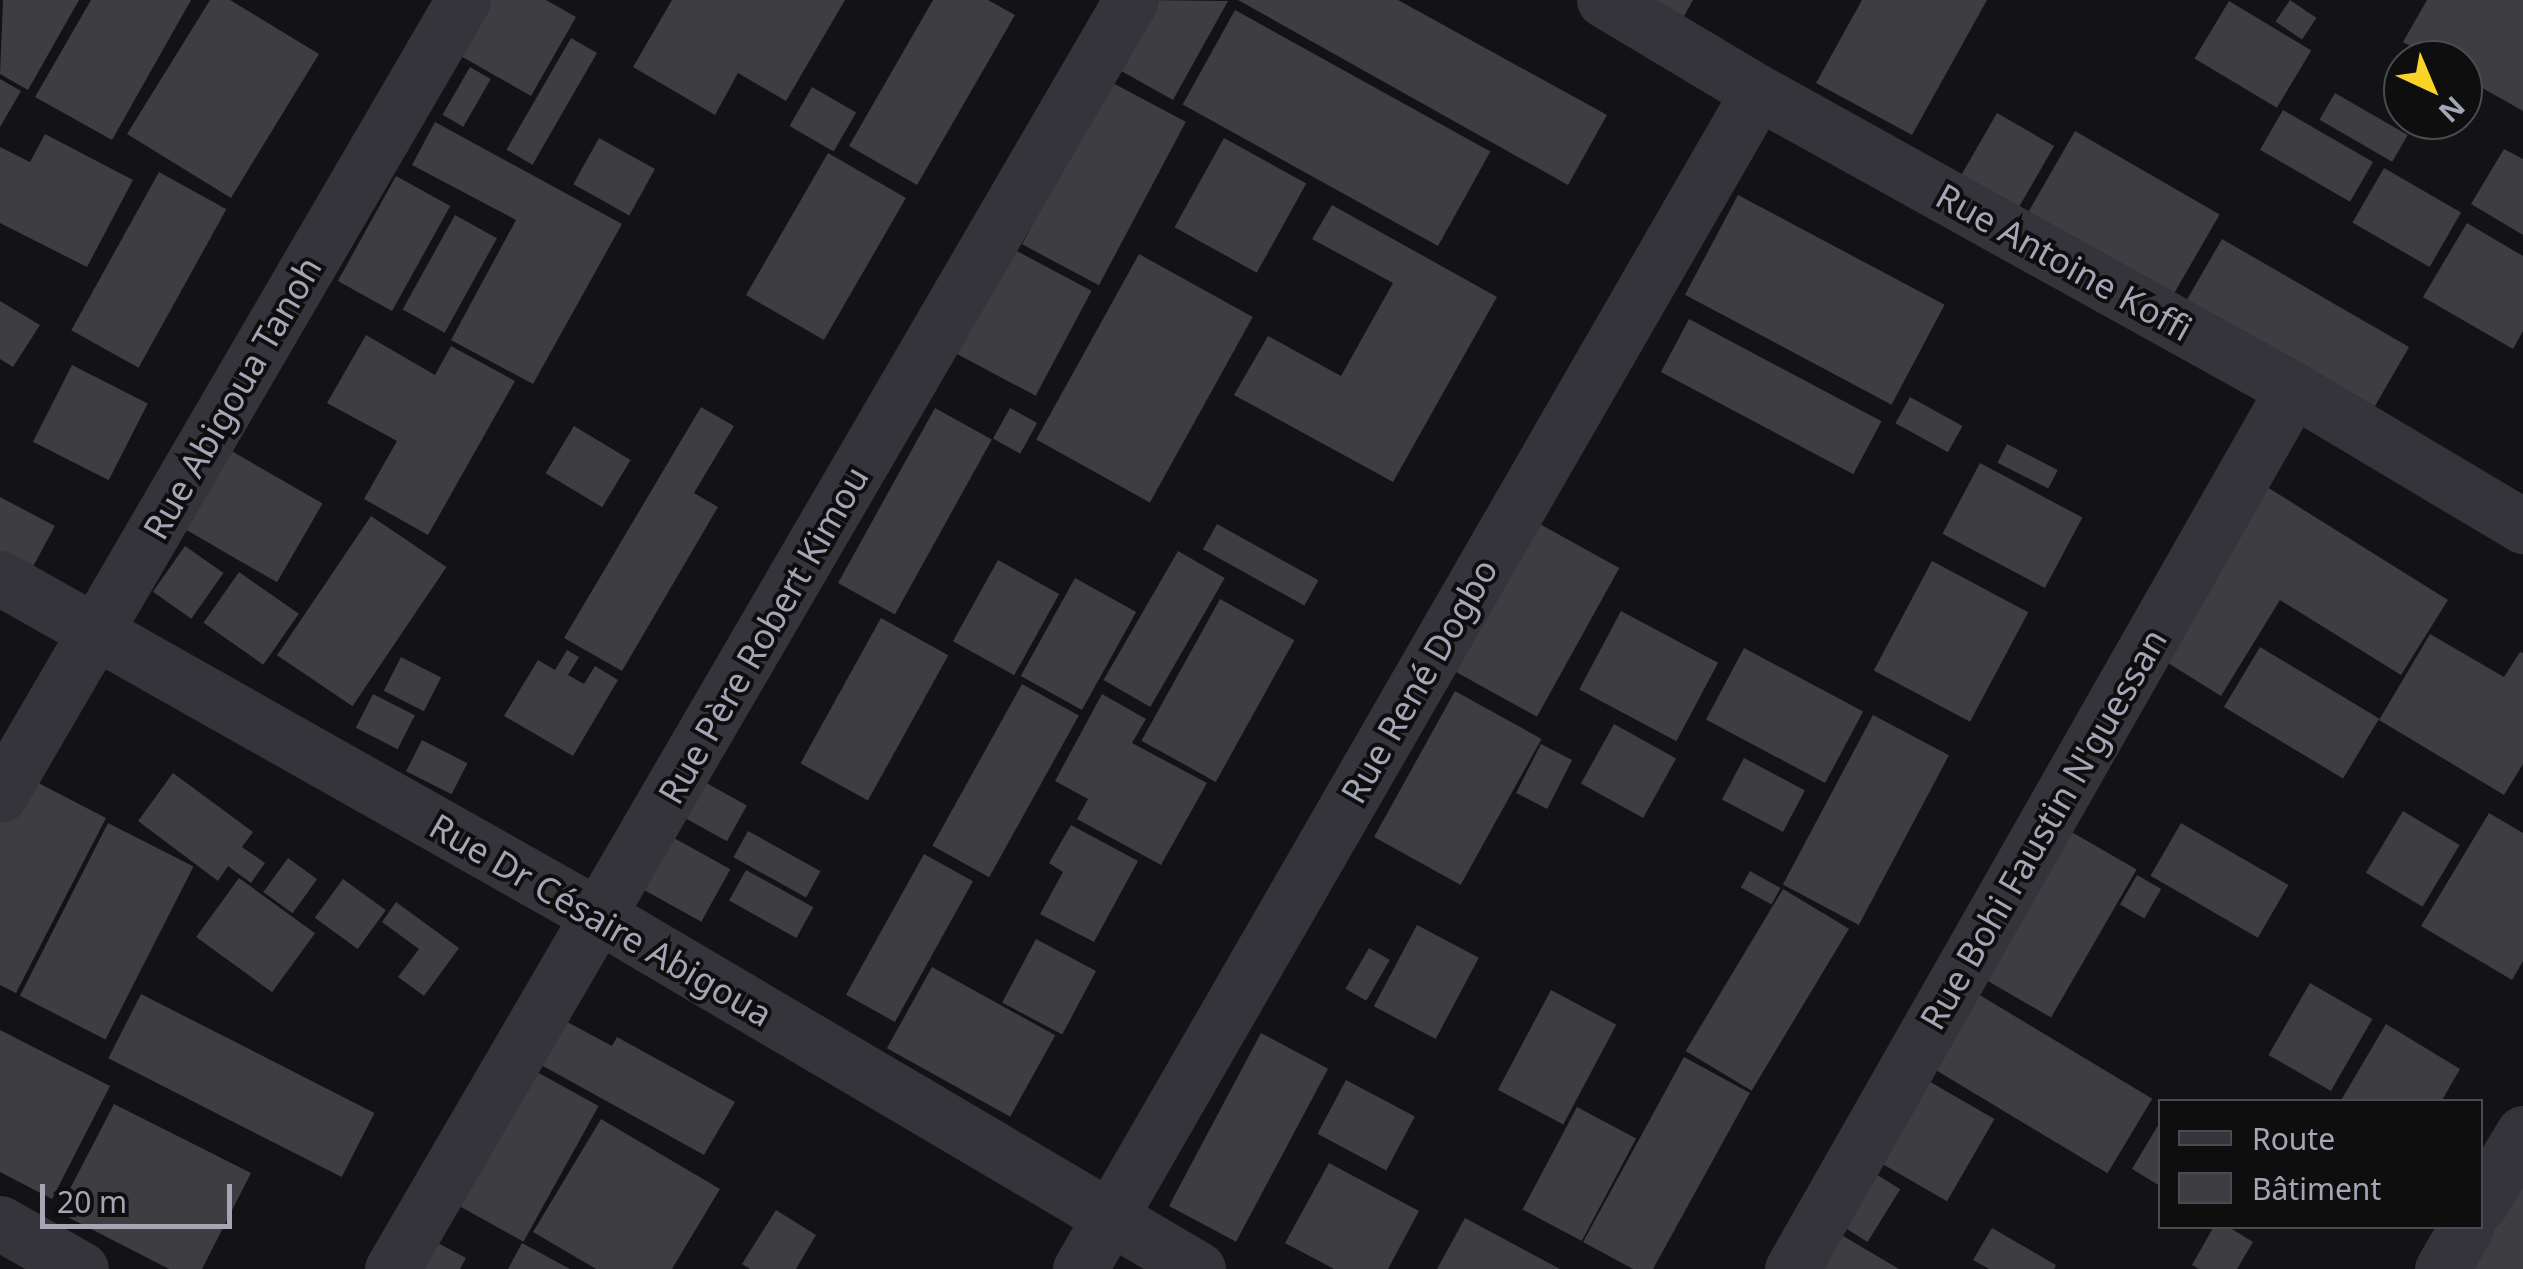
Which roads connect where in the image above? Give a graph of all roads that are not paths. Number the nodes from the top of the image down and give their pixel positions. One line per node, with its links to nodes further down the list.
1 (463, 0): 8 (street, Rue Abigoua Tanoh)
2 (1131, 0): 10 (street, Rue Père Robert Kimou)
3 (1604, 0): 4 (street, Rue Antoine Koffi)
4 (1758, 92): 5 (street, Rue Antoine Koffi); 13 (street, Rue René Dogbo)
5 (2293, 389): 6 (street, Rue Antoine Koffi); 20 (street, Rue Bohi Faustin N'guessan)
6 (2523, 526)
7 (0, 578): 8 (street, Rue Dr Césaire Abigoua)
8 (95, 635): 9 (street, Rue Abigoua Tanoh); 10 (street, Rue Dr Césaire Abigoua)
9 (0, 795)
10 (600, 917): 13 (street, Rue Dr Césaire Abigoua); 17 (street, Rue Père Robert Kimou)
11 (2523, 1132): 12 (street)
12 (2483, 1199)
13 (1109, 1218): 18 (street, Rue René Dogbo); 19 (street, Rue Dr Césaire Abigoua)
14 (0, 1223): 16 (street)
15 (2465, 1229): 21 (street)
16 (81, 1269)
17 (392, 1269)
18 (1080, 1269)
19 (1198, 1269)
20 (1792, 1269)
21 (2442, 1269)

